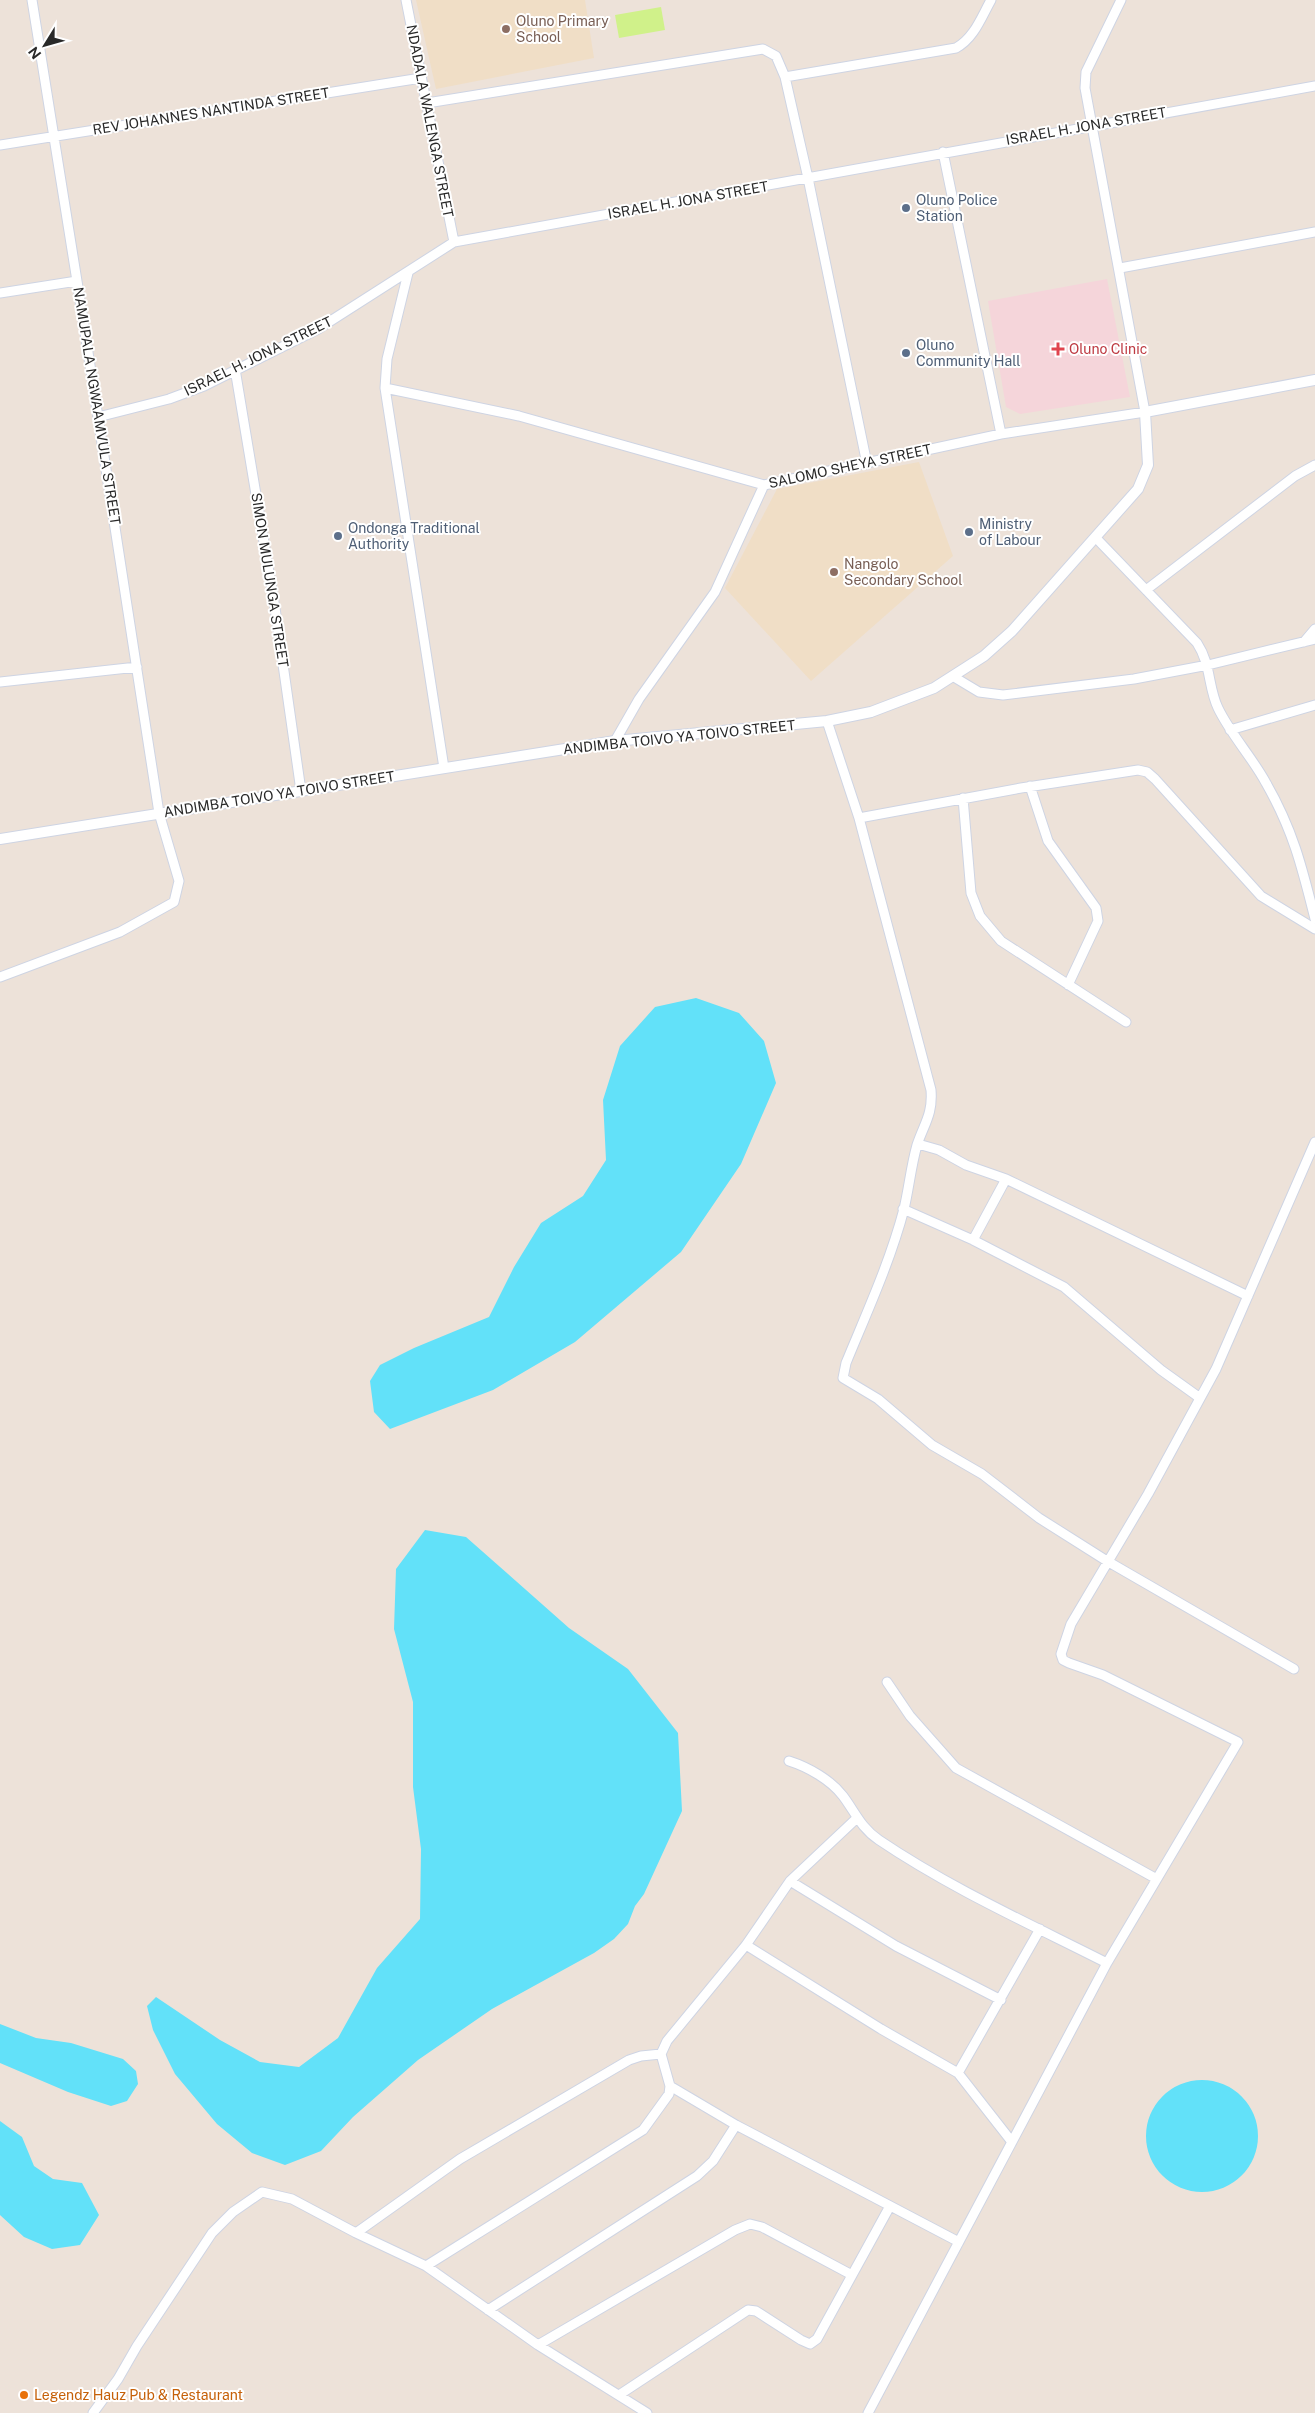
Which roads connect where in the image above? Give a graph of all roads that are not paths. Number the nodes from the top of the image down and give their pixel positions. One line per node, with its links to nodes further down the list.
1 (32, 0): 10 (street, NAMUPALA NGWAAMVULA STREET)
2 (406, 0): 5 (street, NDADALA WALENGA STREET)
3 (991, 0): 6 (street)
4 (1121, 0): 9 (street)
5 (421, 78): 8 (street, NDADALA WALENGA STREET); 10 (street, REV JOHANNES NANTINDA STREET)
6 (785, 78): 8 (street); 13 (street)
7 (1315, 86): 9 (street, ISRAEL H. JONA STREET)
8 (427, 103): 15 (street, NDADALA WALENGA STREET)
9 (1090, 125): 12 (street, ISRAEL H. JONA STREET); 16 (street)
10 (53, 136): 11 (street, REV JOHANNES NANTINDA STREET); 18 (street, NAMUPALA NGWAAMVULA STREET)
11 (0, 145)
12 (943, 152): 13 (street, ISRAEL H. JONA STREET); 25 (street)
13 (808, 178): 15 (street, ISRAEL H. JONA STREET); 26 (street)
14 (1315, 232): 16 (street)
15 (454, 242): 17 (street, ISRAEL H. JONA STREET)
16 (1120, 268): 23 (street)
17 (408, 273): 20 (street, ISRAEL H. JONA STREET); 22 (street)
18 (78, 280): 19 (street); 24 (street, NAMUPALA NGWAAMVULA STREET)
19 (0, 293)
20 (235, 370): 24 (street, ISRAEL H. JONA STREET); 44 (street, SIMON MULUNGA STREET)
21 (1315, 380): 23 (street)
22 (385, 388): 28 (street, SALOMO SHEYA STREET); 42 (street)
23 (1145, 412): 25 (street, SALOMO SHEYA STREET); 29 (street, ANDIMBA TOIVO YA TOIVO STREET)
24 (98, 417): 35 (street, NAMUPALA NGWAAMVULA STREET)
25 (1002, 434): 26 (street, SALOMO SHEYA STREET)
26 (867, 464): 28 (street, SALOMO SHEYA STREET)
27 (1315, 465): 30 (street)
28 (764, 485): 41 (street)
29 (1096, 538): 30 (street); 36 (street, ANDIMBA TOIVO YA TOIVO STREET)
30 (1146, 590): 34 (street)
31 (1315, 629): 33 (street)
32 (1315, 639): 33 (street)
33 (1304, 642): 34 (street)
34 (1208, 665): 36 (street); 40 (street)
35 (136, 667): 37 (street); 46 (street, NAMUPALA NGWAAMVULA STREET)
36 (954, 677): 39 (street, ANDIMBA TOIVO YA TOIVO STREET)
37 (0, 682)
38 (1315, 704): 40 (street)
39 (827, 721): 41 (street, ANDIMBA TOIVO YA TOIVO STREET); 47 (street)
40 (1230, 730): 49 (street)
41 (615, 741): 42 (street, ANDIMBA TOIVO YA TOIVO STREET)
42 (444, 768): 44 (street, ANDIMBA TOIVO YA TOIVO STREET)
43 (1030, 786): 45 (street); 50 (street); 52 (street)
44 (301, 791): 46 (street, ANDIMBA TOIVO YA TOIVO STREET)
45 (963, 798): 47 (street); 52 (street)
46 (159, 813): 48 (street, ANDIMBA TOIVO YA TOIVO STREET); 51 (street, NAMUPALA NGWAAMVULA STREET)
47 (859, 818): 55 (street)
48 (0, 840)
49 (1315, 919)
50 (1315, 929)
51 (0, 977)
52 (1068, 985): 53 (street)
53 (1126, 1022)
54 (1315, 1142): 59 (street)
55 (918, 1144): 56 (street); 57 (street)
56 (1006, 1179): 58 (street); 59 (street)
57 (903, 1210): 58 (street); 61 (street)
58 (973, 1240): 60 (street)
59 (1248, 1296): 60 (street)
60 (1200, 1398): 61 (street)
61 (1107, 1561): 62 (street); 66 (street)
62 (1294, 1669)
63 (887, 1682): 66 (street)
64 (789, 1761): 65 (street)
65 (857, 1818): 67 (street); 68 (street)
66 (1155, 1878): 70 (street)
67 (790, 1881): 69 (street); 71 (street)
68 (1040, 1928): 70 (street); 71 (street)
69 (746, 1944): 72 (street); 73 (street)
70 (1107, 1963): 76 (street)
71 (1001, 2000): 73 (street)
72 (661, 2054): 74 (street); 78 (street)
73 (958, 2073): 76 (street)
74 (670, 2086): 75 (street); 80 (street)
75 (736, 2125): 77 (street); 82 (street)
76 (1012, 2142): 79 (street)
77 (890, 2206): 79 (street); 81 (street)
78 (356, 2233): 80 (street); 85 (street)
79 (959, 2242): 87 (street)
80 (426, 2266): 82 (street)
81 (852, 2275): 83 (street); 84 (street)
82 (488, 2310): 83 (street)
83 (538, 2345): 84 (street)
84 (619, 2395): 86 (street)
85 (93, 2413)
86 (647, 2413)
87 (868, 2413)

